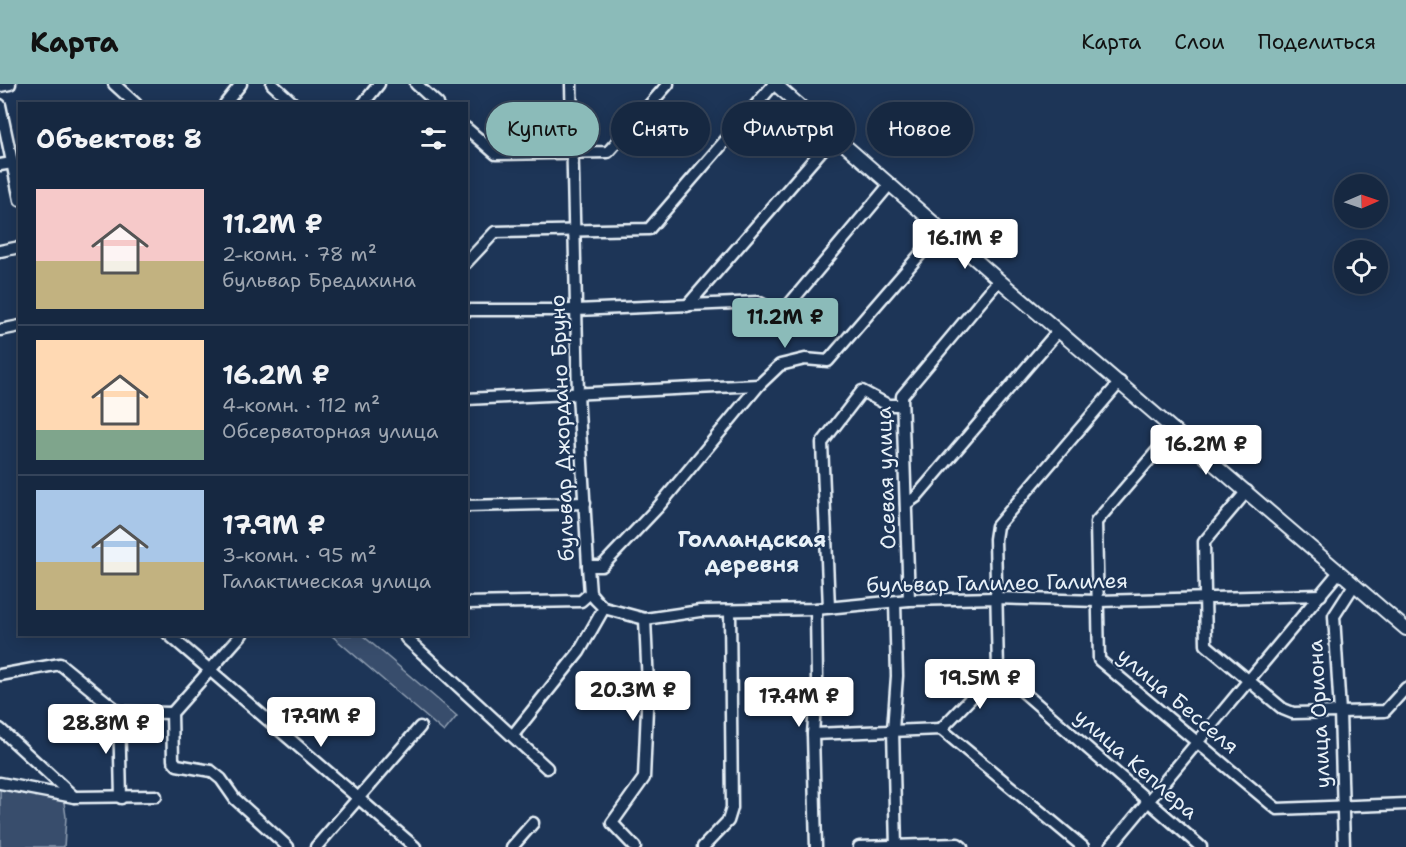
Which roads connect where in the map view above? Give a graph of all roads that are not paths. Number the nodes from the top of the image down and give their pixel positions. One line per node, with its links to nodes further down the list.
1 (10, 84): 10 (street)
2 (114, 84): 11 (street)
3 (241, 84): 12 (street)
4 (272, 84): 13 (street)
5 (379, 84): 14 (street)
6 (416, 84): 15 (street)
7 (571, 84): 16 (street, бульвар Джордано Бруно)
8 (668, 84): 21 (street)
9 (775, 84): 17 (main road); 30 (street)
10 (0, 86)
11 (134, 102)
12 (227, 102)
13 (292, 102)
14 (365, 102)
15 (436, 102)
16 (572, 102)
17 (796, 102)
18 (0, 105): 25 (street)
19 (468, 130): 20 (street)
20 (486, 145)
21 (599, 153)
22 (855, 153): 27 (main road)
23 (573, 156): 30 (street, бульвар Джордано Бруно)
24 (817, 156): 35 (street)
25 (12, 163): 26 (street); 28 (street)
26 (0, 165)
27 (890, 184): 29 (main road); 35 (street)
28 (18, 191)
29 (942, 229): 34 (main road); 42 (street)
30 (575, 232): 33 (street); 37 (street, бульвар Джордано Бруно)
31 (18, 246): 32 (street)
32 (0, 250)
33 (468, 260)
34 (999, 280): 40 (main road); 45 (street, Осевая улица)
35 (687, 306): 37 (street)
36 (468, 310): 37 (street)
37 (576, 310): 43 (street, бульвар Джордано Бруно)
38 (18, 326): 39 (street)
39 (0, 330)
40 (1058, 331): 41 (main road); 49 (street)
41 (1120, 382): 46 (main road); 57 (street)
42 (759, 385): 43 (street); 51 (street)
43 (578, 394): 44 (street); 48 (street, бульвар Джордано Бруно)
44 (468, 399)
45 (901, 405): 49 (street, Осевая улица); 62 (street)
46 (1175, 430): 47 (main road); 59 (street, улица Бесселя)
47 (1247, 491): 52 (main road); 56 (street)
48 (585, 503): 50 (street); 51 (street, бульвар Джордано Бруно)
49 (906, 504): 58 (street, Осевая улица)
50 (468, 506)
51 (588, 566): 54 (street, бульвар Джордано Бруно)
52 (1339, 572): 53 (main road); 55 (street)
53 (1354, 585): 67 (main road); 77 (street, улица Ориона)
54 (590, 593): 61 (street); 63 (street)
55 (1321, 595): 56 (street, бульвар Галилео Галилея); 74 (street)
56 (1205, 597): 59 (street, бульвар Галилео Галилея); 74 (street)
57 (995, 598): 58 (street, бульвар Галилео Галилея); 59 (street, бульвар Галилео Галилея); 71 (street)
58 (909, 600): 60 (street, бульвар Галилео Галилея)
59 (1098, 601): 85 (street, улица Бесселя)
60 (895, 602): 62 (street, бульвар Галилео Галилея); 82 (street)
61 (468, 603)
62 (829, 607): 64 (street, бульвар Галилео Галилея)
63 (604, 608): 66 (street, бульвар Галилео Галилея); 84 (street)
64 (816, 609): 65 (street, бульвар Галилео Галилея); 83 (street)
65 (730, 611): 66 (street, бульвар Галилео Галилея); 102 (street)
66 (645, 619): 101 (street)
67 (1406, 629)
68 (170, 636): 72 (street)
69 (240, 636): 72 (street)
70 (407, 636): 84 (street)
71 (998, 670): 81 (street); 92 (street, улица Кеплера)
72 (209, 671): 78 (street); 91 (street)
73 (0, 675): 76 (street)
74 (1249, 681): 77 (street); 85 (street)
75 (1406, 688): 77 (street)
76 (119, 712): 78 (street); 90 (street)
77 (1340, 712): 94 (street, улица Ориона)
78 (172, 713): 97 (street)
79 (420, 727): 91 (street)
80 (0, 729): 89 (street)
81 (941, 729): 82 (street); 106 (street)
82 (893, 730): 83 (street); 96 (street)
83 (813, 734): 103 (street)
84 (513, 735): 86 (street)
85 (1198, 742): 92 (street); 94 (street, улица Бесселя)
86 (547, 768)
87 (0, 783): 89 (street)
88 (156, 796): 90 (street)
89 (74, 797): 90 (street)
90 (121, 798)
91 (358, 799): 98 (street); 99 (street)
92 (1148, 801): 107 (street); 108 (street, улица Кеплера)
93 (1406, 804): 94 (street, улица Бесселя)
94 (1342, 807): 109 (street, улица Ориона)
95 (533, 823): 100 (street)
96 (896, 846): 104 (street); 105 (street)
97 (288, 847)
98 (316, 847)
99 (415, 847)
100 (512, 847)
101 (636, 847)
102 (703, 847)
103 (816, 847)
104 (859, 847)
105 (962, 847)
106 (1083, 847)
107 (1110, 847)
108 (1201, 847)
109 (1344, 847)

